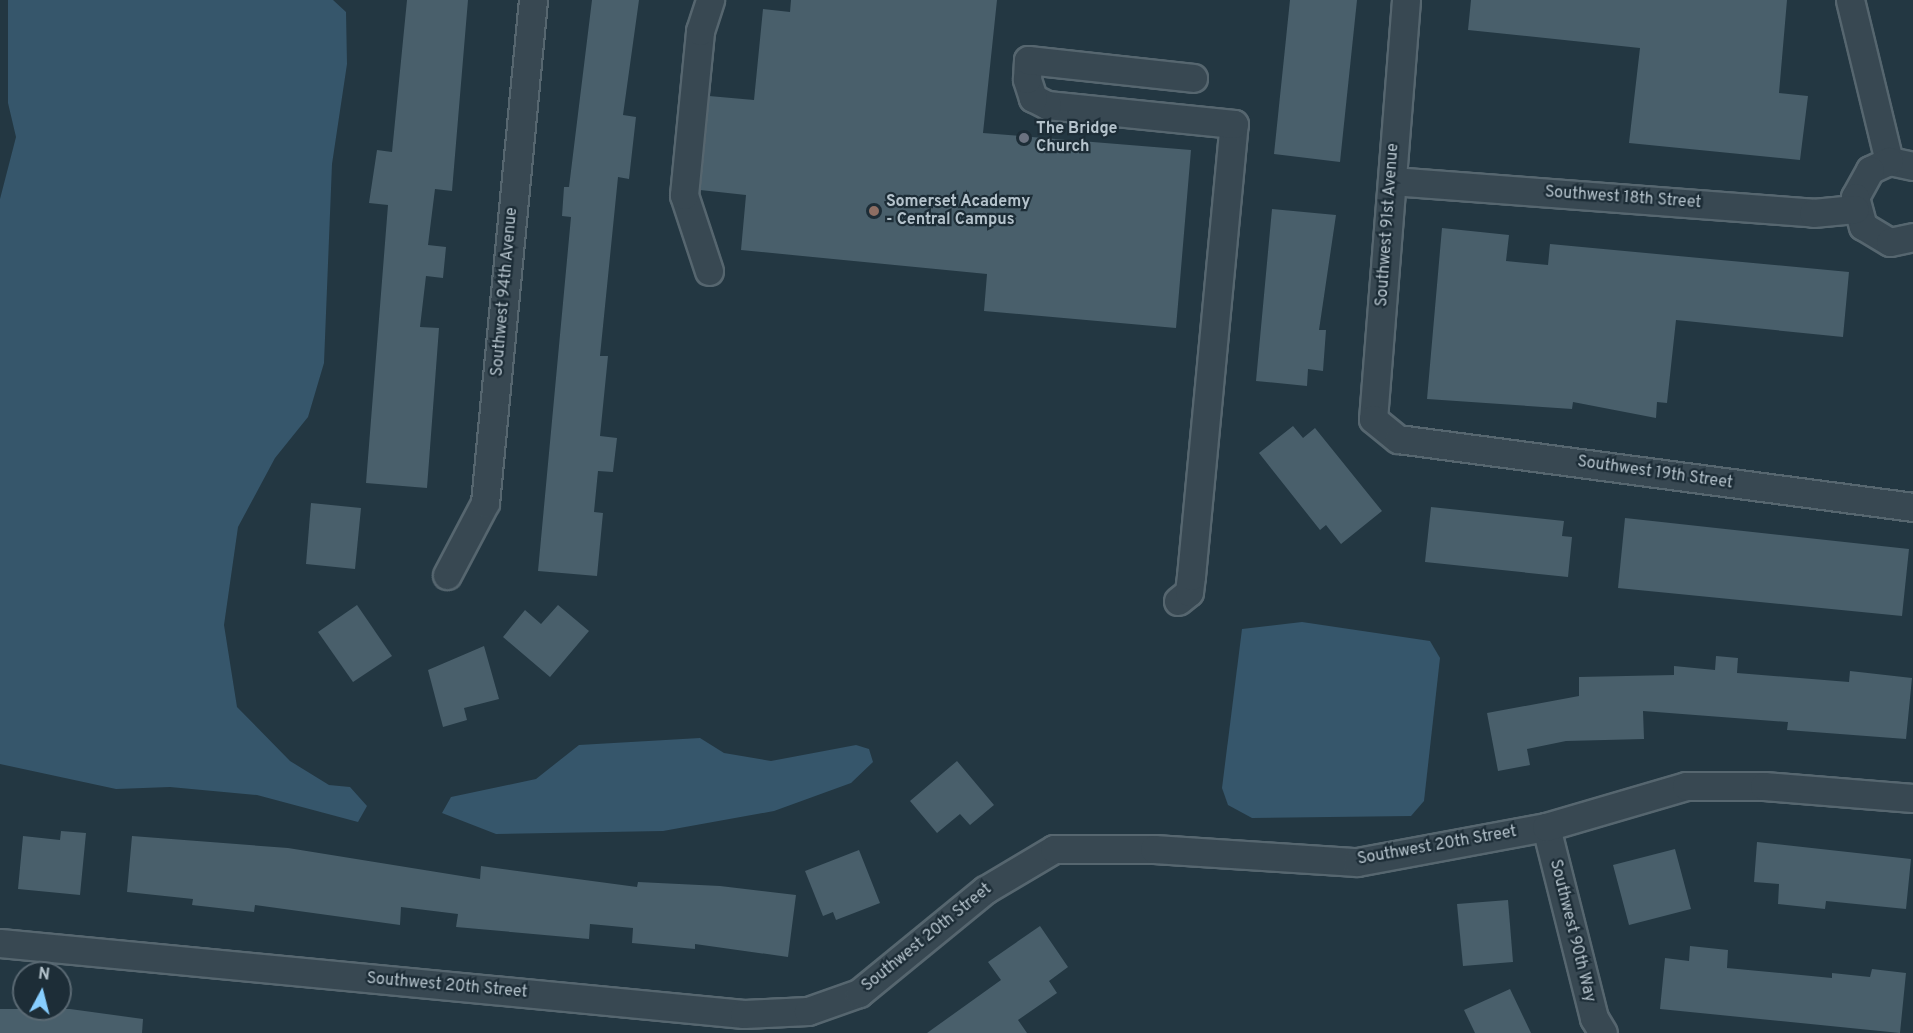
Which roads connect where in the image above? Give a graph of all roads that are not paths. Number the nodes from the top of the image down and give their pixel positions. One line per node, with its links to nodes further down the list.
1 (533, 0): 13 (street, Southwest 94th Avenue)
2 (710, 0): 10 (street)
3 (1406, 0): 7 (street, Southwest 91st Avenue)
4 (1850, 0): 6 (street)
5 (1193, 78): 14 (street)
6 (1901, 164): 8 (street)
7 (1392, 181): 8 (street, Southwest 18th Street); 11 (street, Southwest 91st Avenue)
8 (1855, 209): 9 (street)
9 (1912, 243)
10 (709, 271)
11 (1398, 439): 12 (street, Southwest 19th Street)
12 (1913, 507)
13 (447, 575)
14 (1178, 601)
15 (1913, 798): 16 (street, Southwest 20th Street)
16 (1546, 827): 17 (street, Southwest 20th Street); 18 (street, Southwest 90th Way)
17 (0, 943)
18 (1603, 1033)

